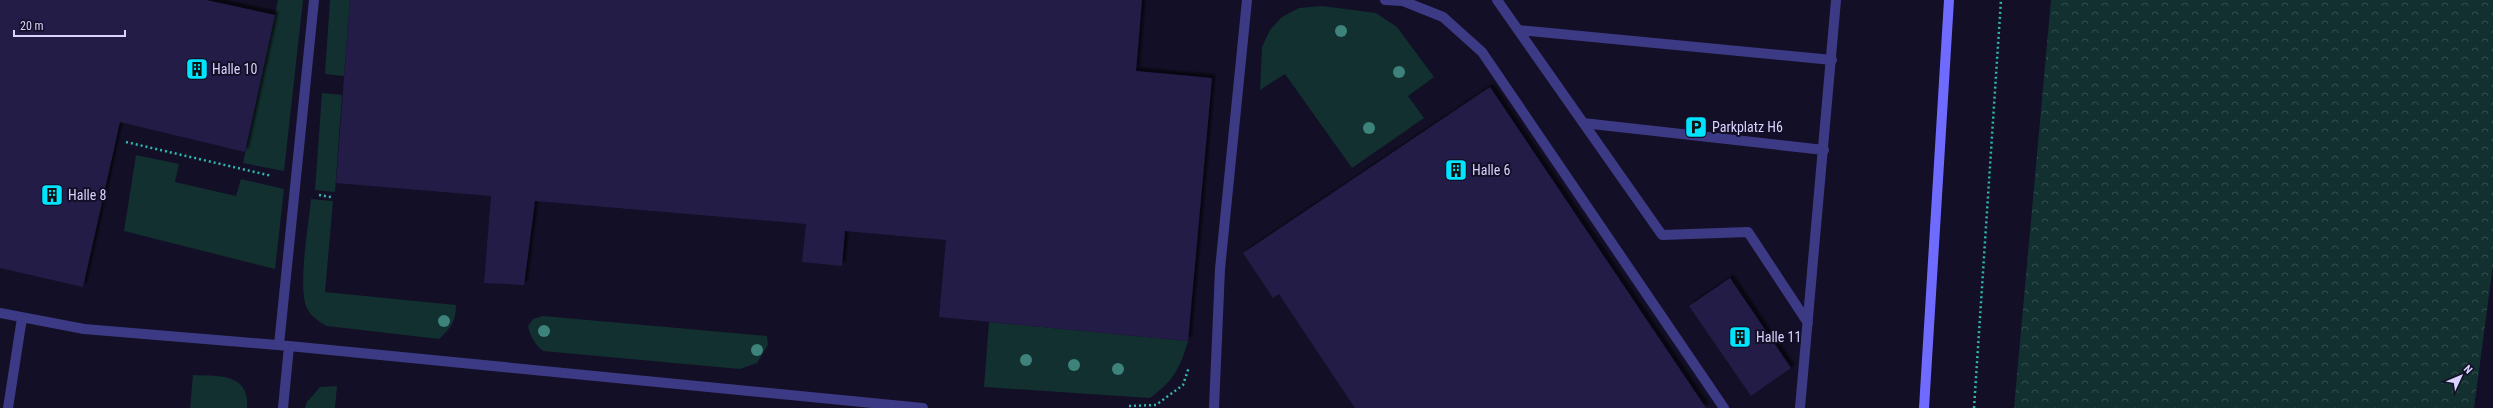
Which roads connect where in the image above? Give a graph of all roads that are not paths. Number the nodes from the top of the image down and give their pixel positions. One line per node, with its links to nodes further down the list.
1 (314, 0): 14 (lane)
2 (1247, 0): 18 (lane)
3 (1385, 0): 19 (lane)
4 (1497, 0): 7 (lane)
5 (1836, 0): 8 (lane)
6 (1949, 0): 21 (main road)
7 (1518, 30): 8 (lane); 9 (lane)
8 (1832, 60): 10 (lane)
9 (1583, 123): 10 (lane); 13 (lane)
10 (1824, 150): 13 (lane)
11 (0, 313): 12 (lane)
12 (22, 318): 14 (lane); 15 (lane)
13 (1808, 323): 20 (lane)
14 (284, 346): 16 (lane); 17 (lane)
15 (8, 408)
16 (283, 408)
17 (923, 408)
18 (1214, 408)
19 (1724, 408)
20 (1800, 408)
21 (1924, 408)

